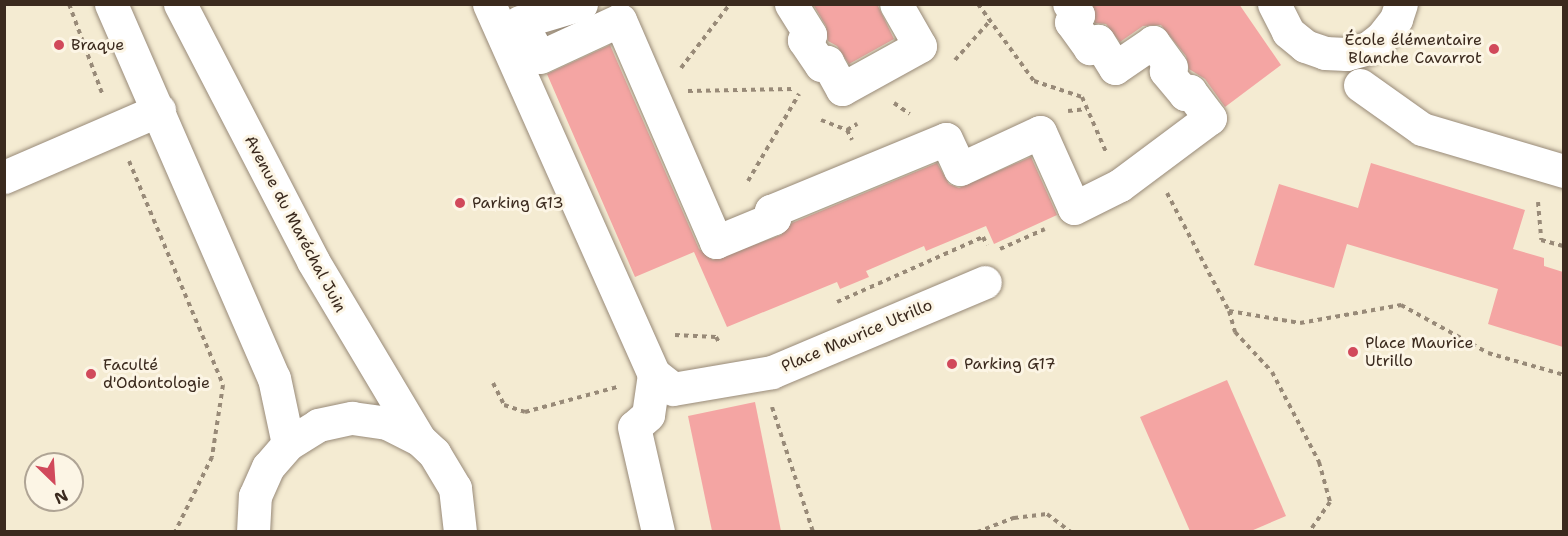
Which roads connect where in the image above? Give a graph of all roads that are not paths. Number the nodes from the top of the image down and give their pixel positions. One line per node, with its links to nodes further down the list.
1 (111, 4): 11 (street)
2 (180, 4): 16 (street, Avenue du Maréchal Juin)
3 (489, 4): 15 (street)
4 (581, 4): 7 (street)
5 (791, 4): 6 (street)
6 (896, 4)
7 (1069, 4)
8 (1274, 4): 9 (street)
9 (1401, 4)
10 (1359, 85): 12 (street)
11 (159, 110): 13 (street); 17 (street)
12 (1549, 166)
13 (4, 177)
14 (985, 282): 15 (street, Place Maurice Utrillo)
15 (654, 374): 20 (street)
16 (418, 438): 17 (street); 18 (street)
17 (288, 444): 19 (street)
18 (467, 524)
19 (253, 531)
20 (658, 531)

